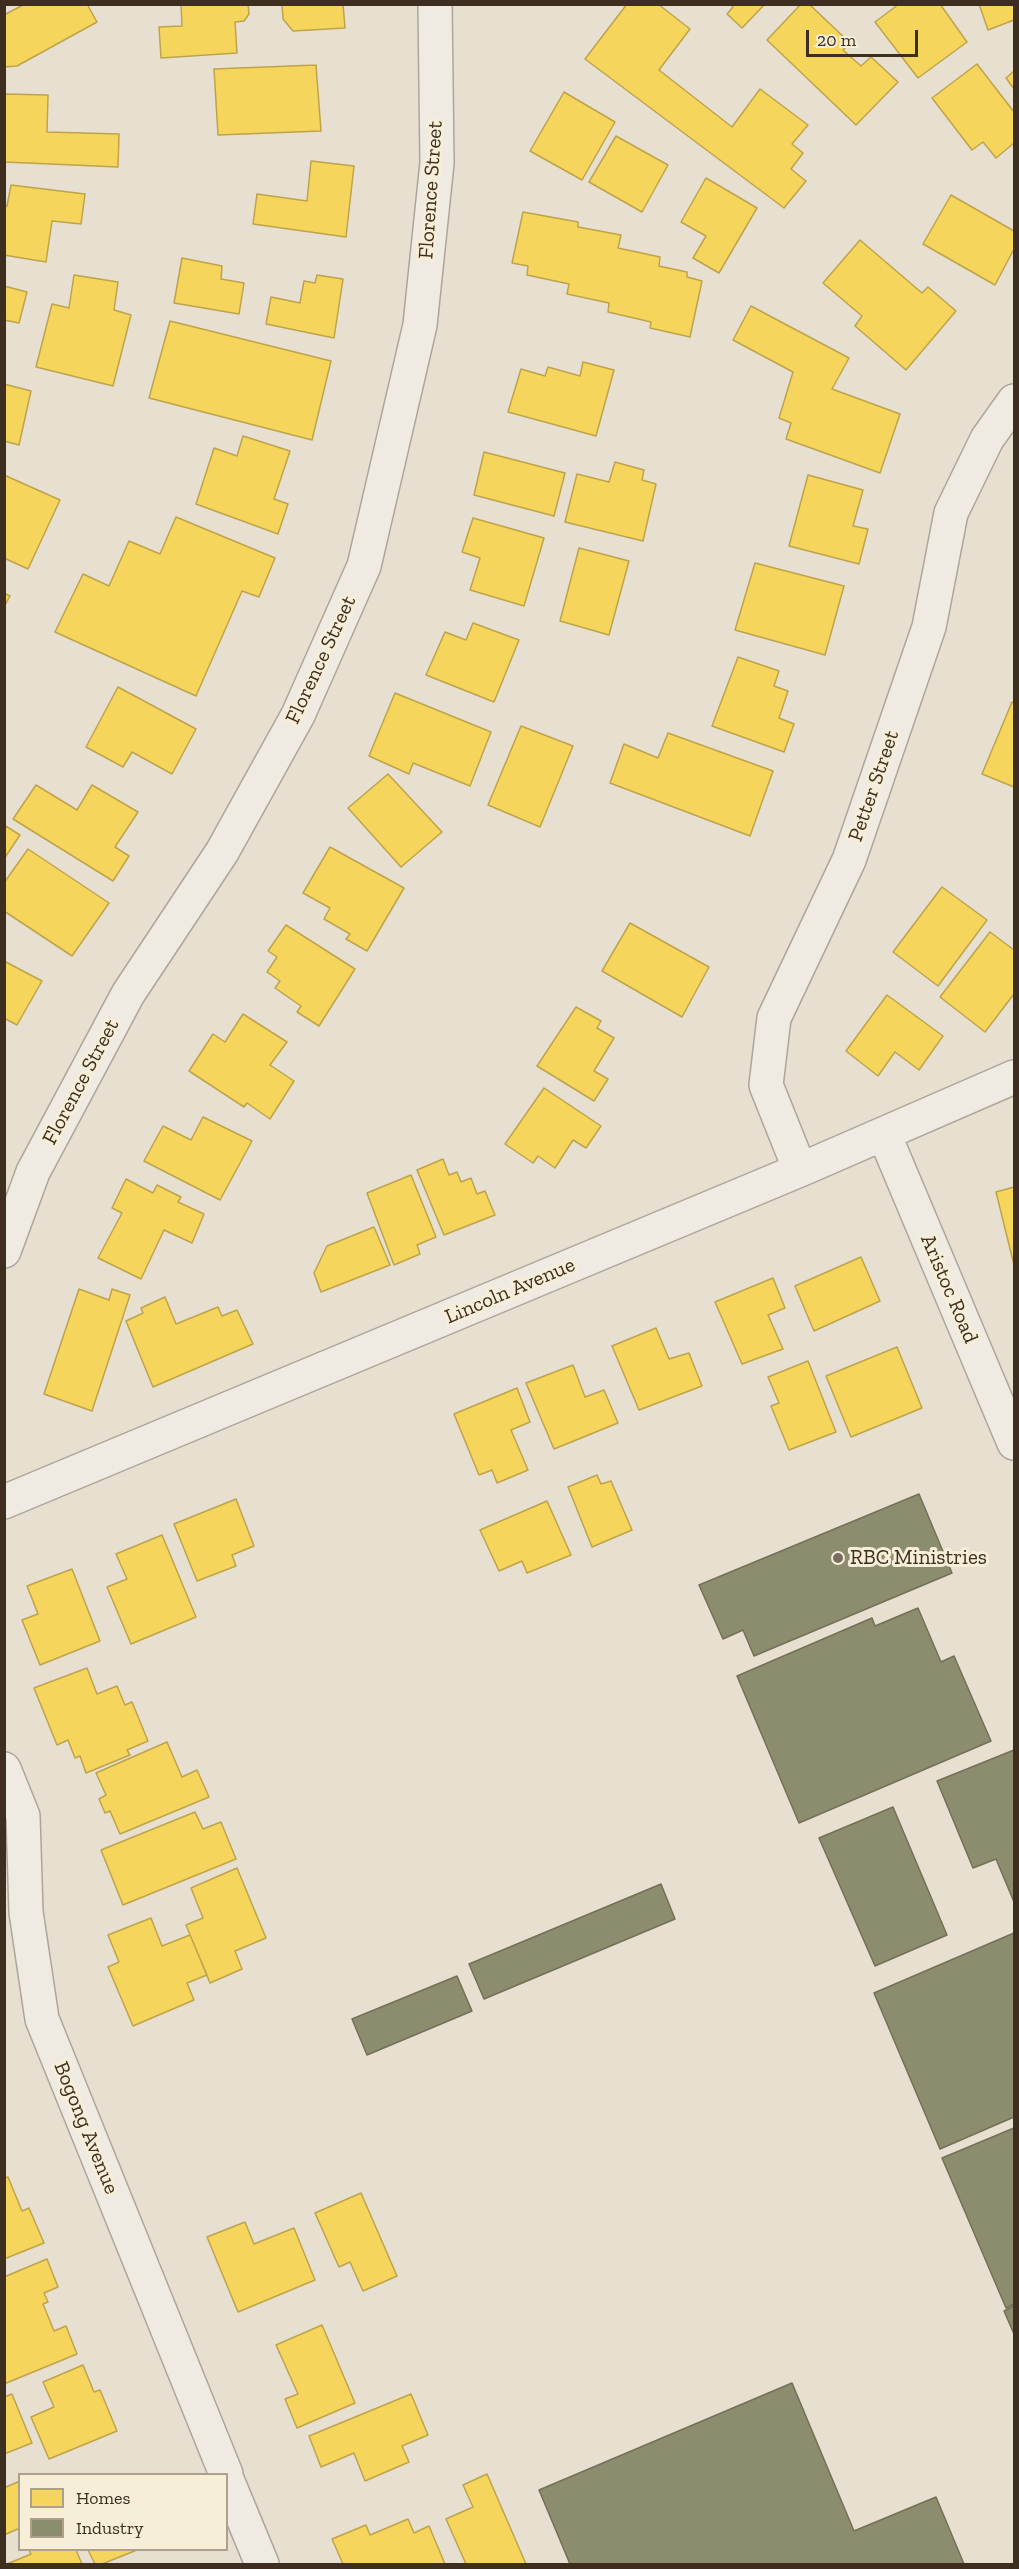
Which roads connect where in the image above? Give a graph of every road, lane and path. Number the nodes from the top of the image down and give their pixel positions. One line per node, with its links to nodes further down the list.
1 (435, 4): 6 (street, Florence Street)
2 (1014, 401): 5 (street, Petter Street)
3 (1014, 1077): 4 (street, Lincoln Avenue)
4 (884, 1134): 5 (street, Lincoln Avenue); 7 (street, Aristoc Road)
5 (800, 1170): 8 (street, Lincoln Avenue)
6 (4, 1251)
7 (1014, 1443)
8 (4, 1502)
9 (4, 1768): 10 (street, Bogong Avenue)
10 (225, 2473)
11 (228, 2481): 12 (street, Bogong Avenue)
12 (262, 2565)

